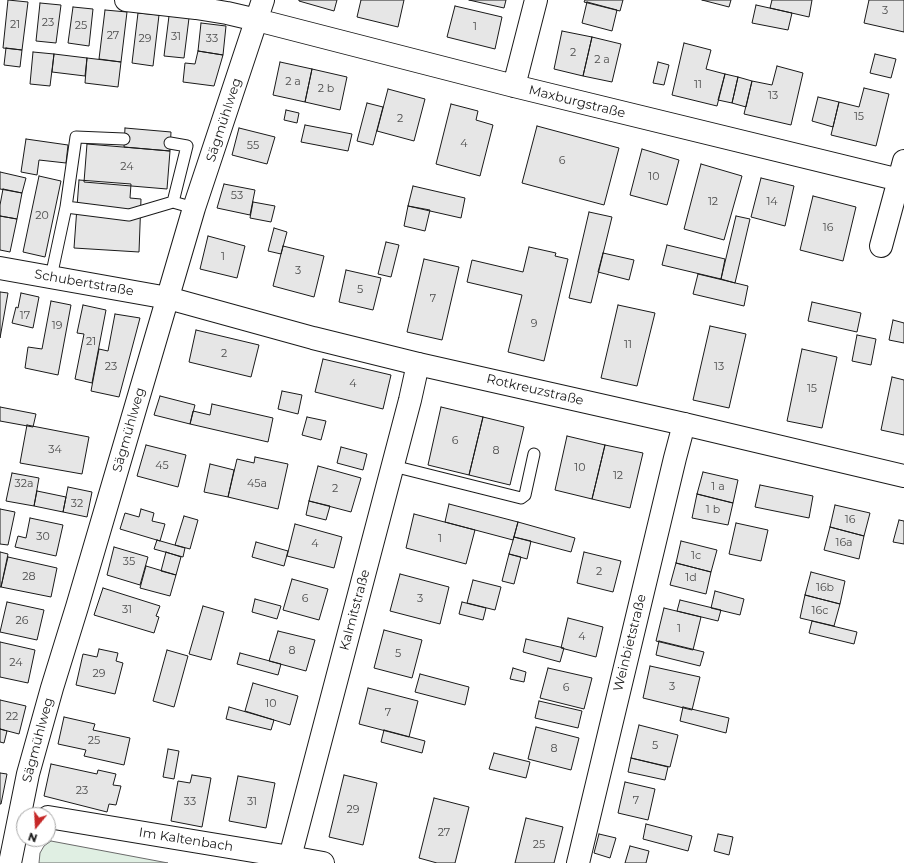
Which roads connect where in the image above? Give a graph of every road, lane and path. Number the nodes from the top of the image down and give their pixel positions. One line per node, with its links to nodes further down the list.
1 (126, 0): 3 (street, Maxburgstraße)
2 (536, 0): 4 (street)
3 (260, 10): 4 (street, Maxburgstraße); 10 (street, Sägmühlweg)
4 (514, 86): 7 (street, Maxburgstraße)
5 (124, 139): 9 (lane)
6 (170, 143): 8 (lane)
7 (902, 174): 11 (street, Maxburgstraße)
8 (173, 202): 9 (lane); 10 (lane)
9 (66, 207): 13 (lane)
10 (194, 208): 14 (street, Sägmühlweg)
11 (881, 246)
12 (0, 268): 13 (street, Schubertstraße)
13 (52, 278): 14 (street, Schubertstraße)
14 (168, 298): 15 (street, Rotkreuzstraße); 20 (street, Sägmühlweg)
15 (418, 364): 16 (street, Rotkreuzstraße); 18 (street, Kalmitstraße)
16 (684, 424): 19 (street, Rotkreuzstraße); 26 (street, Weinbietstraße)
17 (534, 454): 18 (lane)
18 (393, 466): 23 (street, Kalmitstraße)
19 (904, 476)
20 (26, 807)
21 (56, 818): 23 (street, Im Kaltenbach)
22 (16, 845): 24 (street, Sägmühlweg)
23 (290, 856): 25 (street, Im Kaltenbach)
24 (10, 863)
25 (323, 863)
26 (578, 863)

